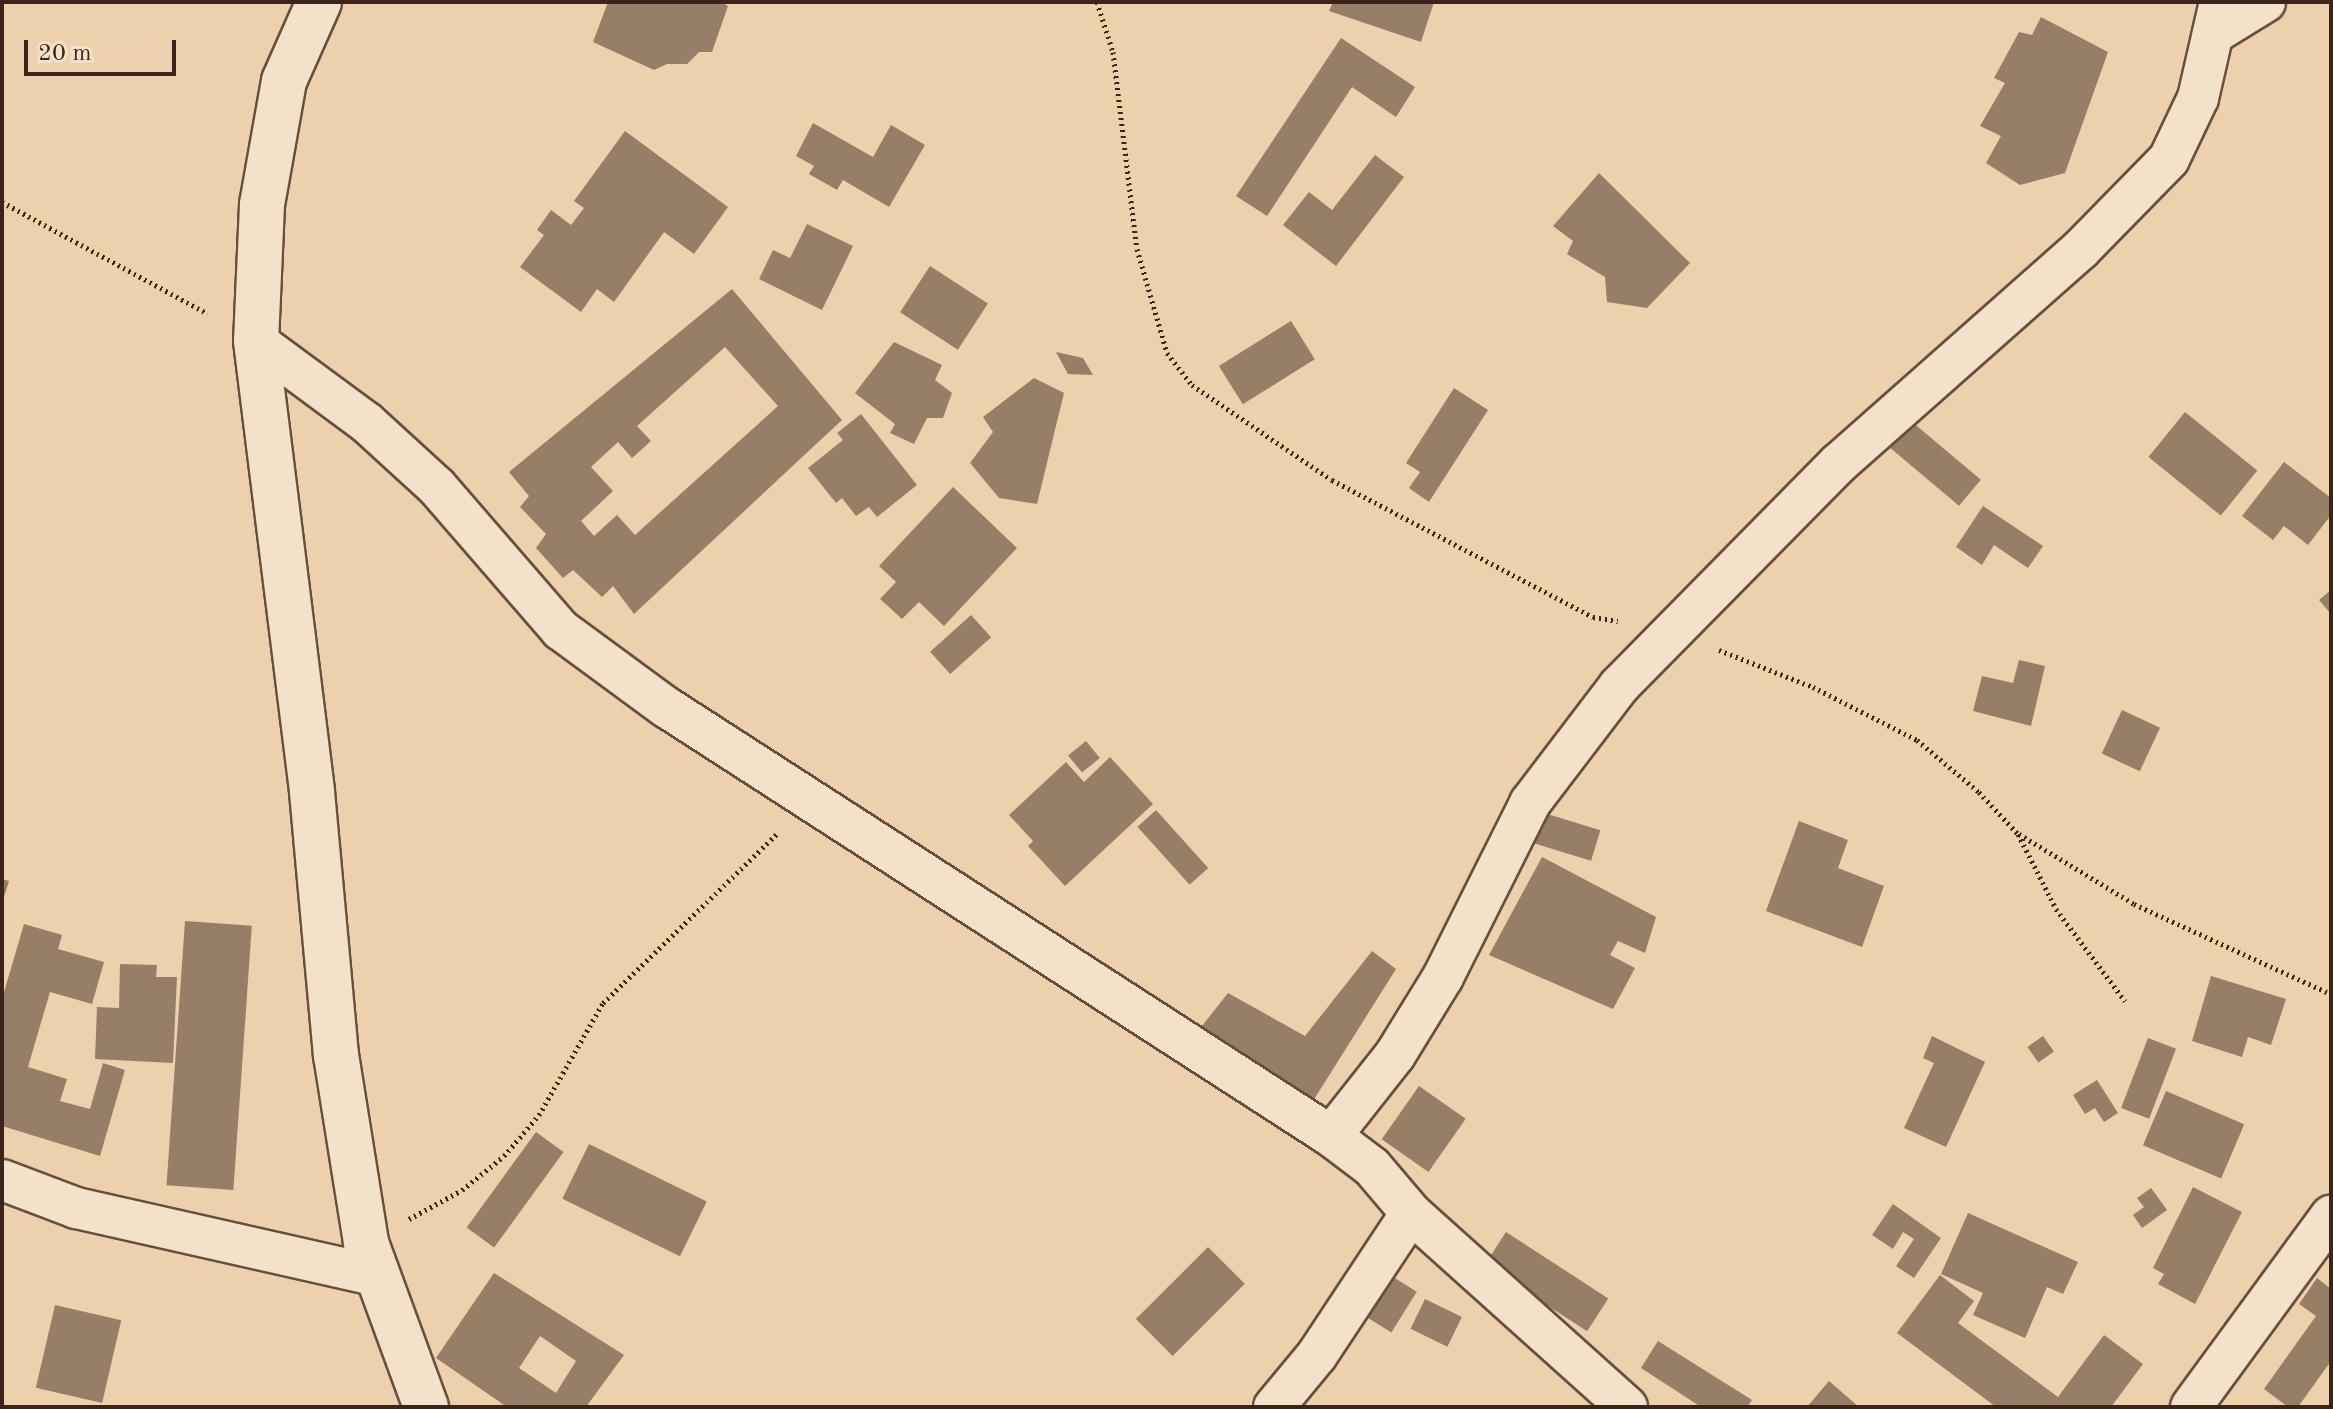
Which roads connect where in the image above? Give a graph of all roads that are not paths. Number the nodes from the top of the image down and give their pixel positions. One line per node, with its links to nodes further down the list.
1 (319, 2): 4 (street)
2 (2265, 2): 3 (street)
3 (2216, 18): 5 (street)
4 (256, 341): 5 (street); 9 (street)
5 (1331, 1136): 7 (street)
6 (2, 1180): 9 (street)
7 (1411, 1213): 11 (street); 12 (street)
8 (2331, 1216): 13 (street)
9 (372, 1259): 10 (street)
10 (426, 1407)
11 (1274, 1407)
12 (1627, 1407)
13 (2191, 1407)

